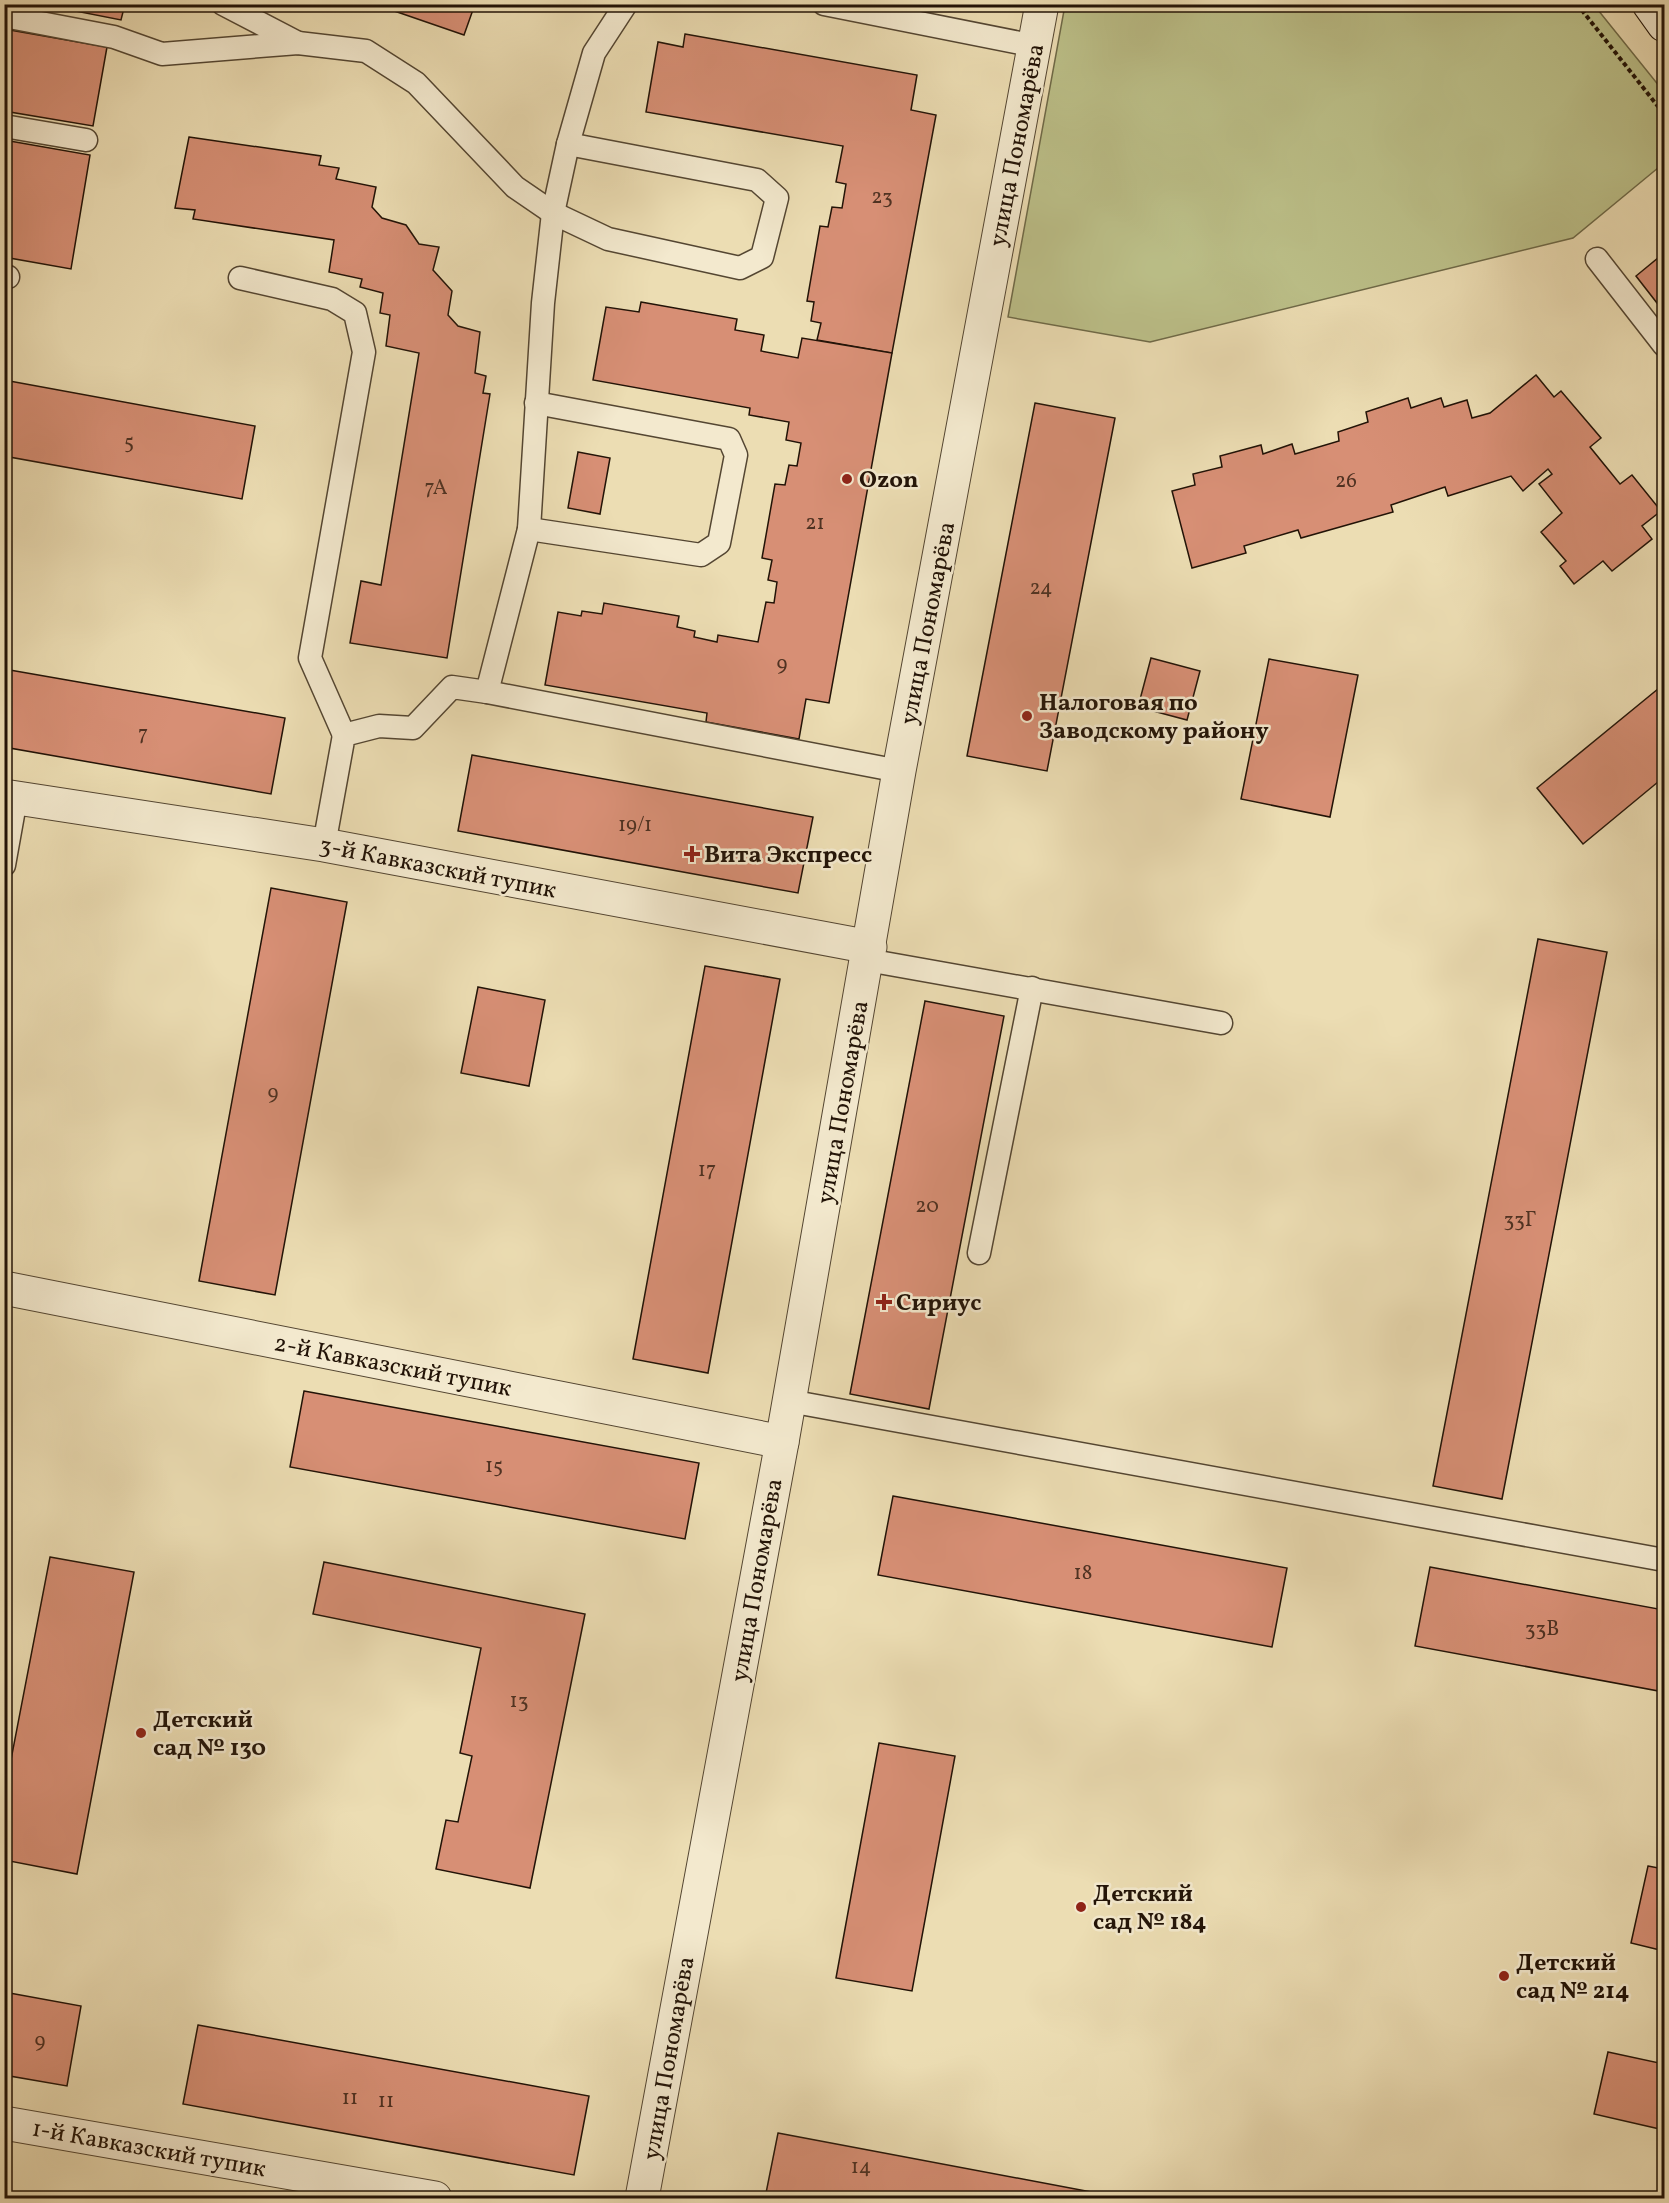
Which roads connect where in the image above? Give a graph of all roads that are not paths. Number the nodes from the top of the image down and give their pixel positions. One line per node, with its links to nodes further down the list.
1 (223, 4): 8 (lane)
2 (626, 4): 12 (lane)
3 (825, 4): 9 (lane)
4 (1042, 4): 9 (street, улица Пономарёва)
5 (1648, 4): 7 (street)
6 (4, 16): 8 (lane)
7 (1665, 25)
8 (298, 43): 13 (lane)
9 (1035, 46): 21 (street, улица Пономарёва)
10 (4, 126): 11 (lane)
11 (86, 140)
12 (568, 144): 13 (lane); 13 (lane)
13 (553, 213): 17 (lane)
14 (1597, 259): 16 (lane)
15 (240, 278): 20 (lane)
16 (1665, 345)
17 (536, 403): 18 (lane); 18 (lane)
18 (528, 529): 19 (lane)
19 (487, 692): 20 (lane); 21 (lane)
20 (344, 735): 23 (lane)
21 (899, 771): 25 (street, улица Пономарёва)
22 (10, 797): 23 (street, 3-й Кавказский тупик); 24 (lane)
23 (324, 845): 25 (street, 3-й Кавказский тупик)
24 (4, 865)
25 (869, 954): 26 (lane); 30 (street, улица Пономарёва)
26 (1032, 988): 27 (lane); 28 (lane)
27 (1221, 1023)
28 (979, 1253)
29 (4, 1288): 31 (street, 2-й Кавказский тупик)
30 (789, 1401): 31 (street, улица Пономарёва); 32 (lane)
31 (782, 1442): 35 (street, улица Пономарёва)
32 (1665, 1560)
33 (4, 2123): 34 (street, 1-й Кавказский тупик)
34 (435, 2199)
35 (642, 2199)

